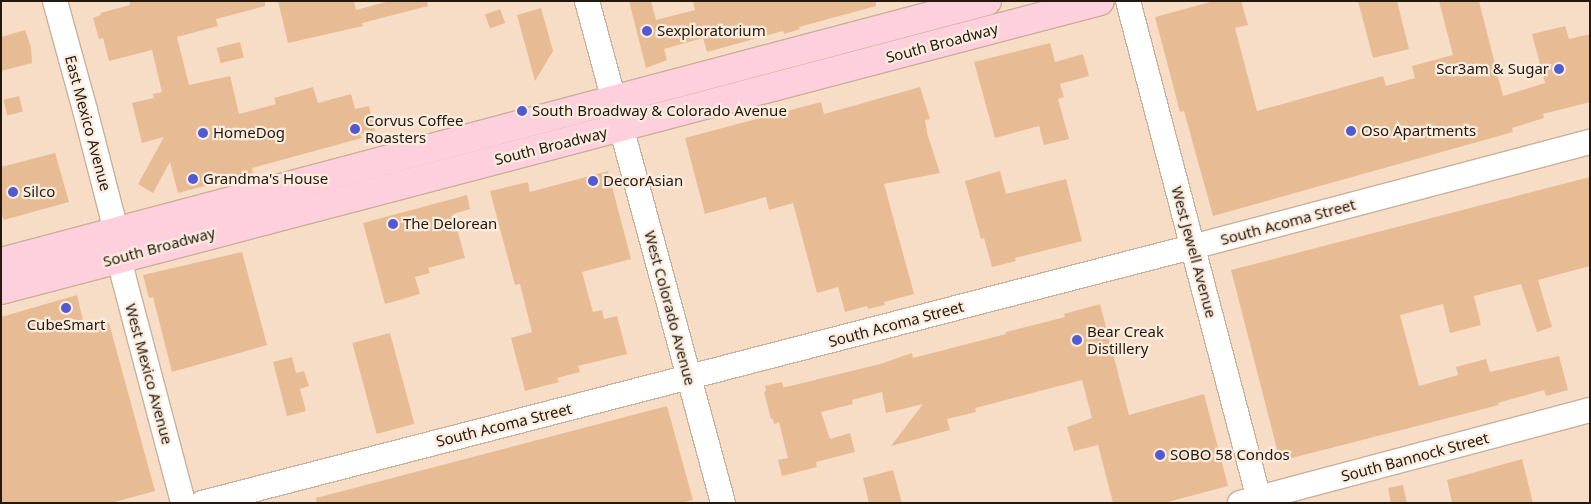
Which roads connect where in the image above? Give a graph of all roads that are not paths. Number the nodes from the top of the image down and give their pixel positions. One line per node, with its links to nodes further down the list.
1 (55, 1): 8 (street, East Mexico Avenue)
2 (587, 1): 6 (street, West Colorado Avenue)
3 (988, 1): 6 (main road, South Broadway)
4 (1100, 1): 6 (main road, South Broadway)
5 (1128, 1): 9 (street, West Jewell Avenue)
6 (618, 114): 8 (main road, South Broadway); 12 (street, West Colorado Avenue)
7 (1590, 142): 9 (street, South Acoma Street)
8 (117, 245): 10 (main road, South Broadway); 11 (main road, South Broadway); 15 (street, West Mexico Avenue)
9 (1192, 247): 12 (street, South Acoma Street); 14 (street, West Jewell Avenue)
10 (1, 262)
11 (1, 290)
12 (689, 378): 16 (street, South Acoma Street); 17 (street, West Colorado Avenue)
13 (1590, 410): 14 (street, South Bannock Street)
14 (1253, 501)
15 (183, 503)
16 (202, 503)
17 (723, 503)

